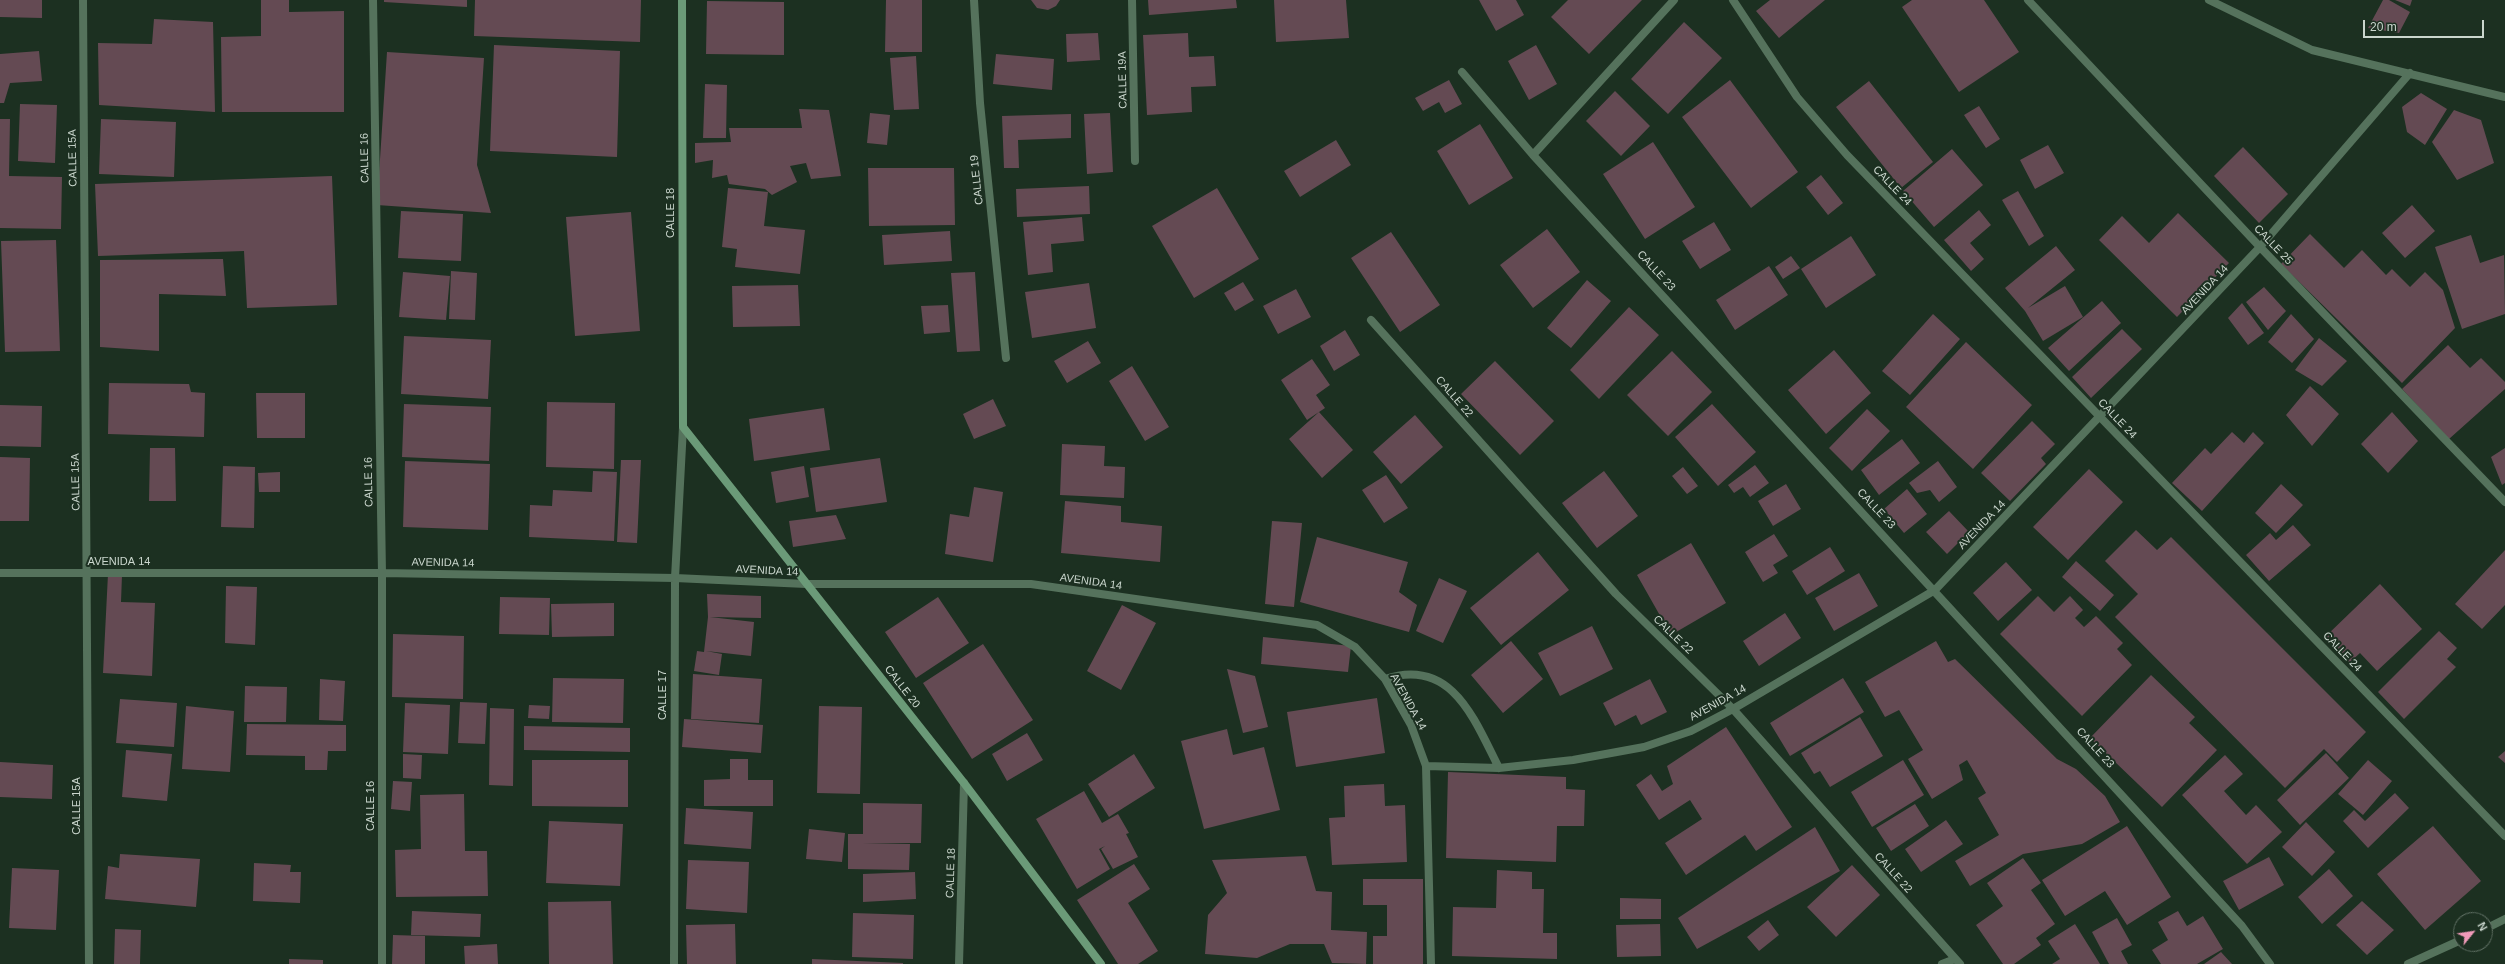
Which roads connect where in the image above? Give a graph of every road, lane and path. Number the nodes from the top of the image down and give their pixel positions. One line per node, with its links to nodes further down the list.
1 (83, 0): 22 (street, CALLE 15A)
2 (373, 0): 23 (street, CALLE 16)
3 (682, 0): 19 (street, CALLE 18)
4 (974, 0): 17 (street, CALLE 19)
5 (1132, 0): 14 (street, CALLE 19A)
6 (1674, 0): 13 (street)
7 (1733, 0): 18 (street, CALLE 24)
8 (2028, 0): 15 (street, CALLE 25)
9 (2209, 0): 11 (street)
10 (1462, 72): 13 (street, CALLE 23)
11 (2410, 73): 12 (street); 15 (street, AVENIDA 14)
12 (2505, 97)
13 (1533, 155): 26 (street, CALLE 23)
14 (1135, 160)
15 (2260, 247): 18 (street, AVENIDA 14); 20 (street, CALLE 25)
16 (1371, 320): 28 (street, CALLE 22)
17 (1006, 358)
18 (2100, 418): 26 (street, AVENIDA 14); 32 (street, CALLE 24)
19 (683, 427): 24 (street, CALLE 17); 25 (street, CALLE 20)
20 (2505, 502)
21 (0, 573): 22 (street, AVENIDA 14)
22 (88, 573): 23 (street, AVENIDA 14); 37 (street, CALLE 15A)
23 (382, 573): 24 (street, AVENIDA 14); 38 (street, CALLE 16)
24 (675, 578): 25 (street, AVENIDA 14); 39 (street, CALLE 17)
25 (806, 584): 27 (street, AVENIDA 14); 31 (street, CALLE 20)
26 (1935, 590): 28 (street, AVENIDA 14); 44 (street, CALLE 23)
27 (1385, 679): 29 (street, AVENIDA 14); 30 (street)
28 (1733, 709): 30 (street, AVENIDA 14); 36 (street, CALLE 22)
29 (1426, 766): 30 (street, AVENIDA 14); 42 (street)
30 (1499, 768)
31 (964, 783): 40 (street, CALLE 18); 41 (street, CALLE 20)
32 (2505, 836)
33 (2505, 918): 34 (street)
34 (2493, 925)
35 (2453, 944): 45 (street)
36 (1958, 961): 43 (street)
37 (89, 964)
38 (382, 964)
39 (674, 964)
40 (959, 964)
41 (1101, 964)
42 (1431, 964)
43 (1942, 964)
44 (2270, 964)
45 (2408, 964)

